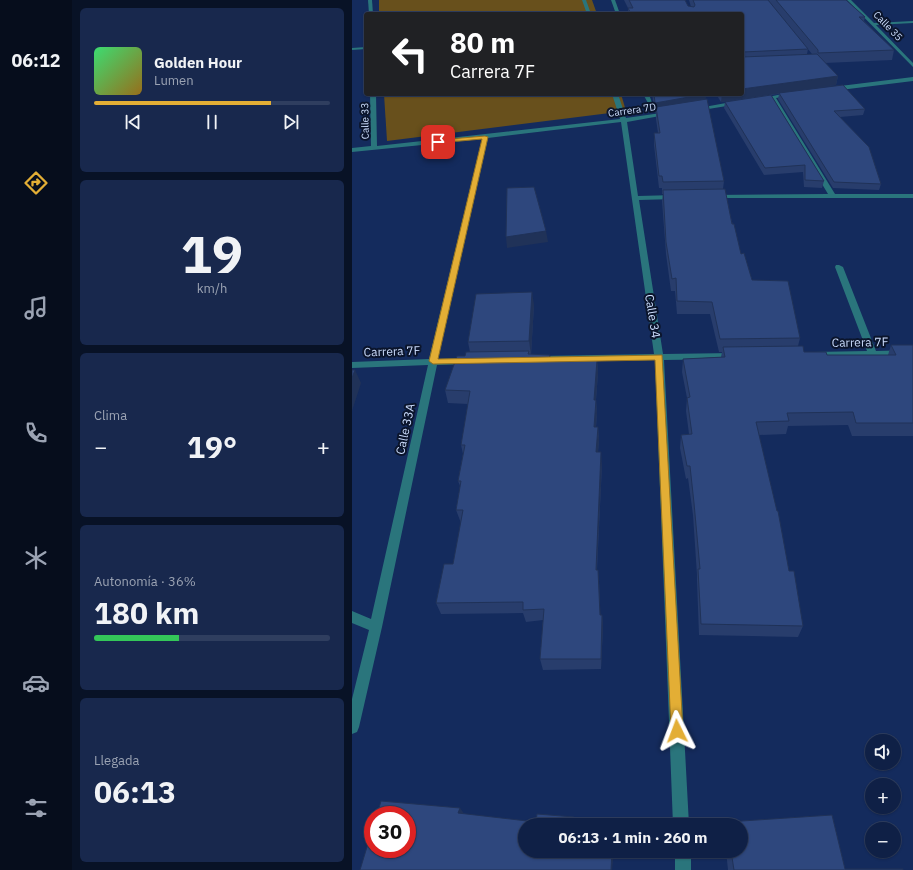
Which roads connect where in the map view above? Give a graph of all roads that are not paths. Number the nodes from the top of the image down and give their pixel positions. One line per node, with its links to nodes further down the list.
1 (370, 0): 5 (street)
2 (584, 0): 6 (street)
3 (613, 0): 7 (street)
4 (849, 0): 9 (street, Calle 35)
5 (371, 12)
6 (588, 12)
7 (617, 12)
8 (913, 22): 9 (street)
9 (874, 24): 12 (street, Calle 35)
10 (364, 48): 11 (street)
11 (352, 49)
12 (913, 66)
13 (913, 79): 14 (street)
14 (828, 90)
15 (796, 94): 19 (street)
16 (373, 96): 27 (street, Calle 33)
17 (616, 96): 25 (street)
18 (647, 96): 21 (street)
19 (773, 97): 20 (street); 29 (street)
20 (757, 99)
21 (650, 102)
22 (742, 102): 23 (street)
23 (687, 110)
24 (672, 113): 25 (street, Carrera 7D)
25 (624, 121): 26 (street, Carrera 7D); 33 (street, Calle 34)
26 (485, 137): 27 (street, Carrera 7D); 42 (street, Calle 33A)
27 (374, 147): 28 (street, Carrera 7D)
28 (352, 150)
29 (832, 195): 30 (street); 32 (street)
30 (913, 196)
31 (682, 197): 33 (street)
32 (706, 197)
33 (635, 198): 39 (street, Calle 34)
34 (840, 266): 36 (street)
35 (913, 353): 36 (street, Carrera 7F)
36 (873, 354): 37 (street, Carrera 7F)
37 (802, 355)
38 (746, 356): 39 (street)
39 (659, 357): 41 (street); 47 (street, Calle 34)
40 (480, 360): 42 (street, Carrera 7F)
41 (527, 360)
42 (433, 361): 43 (street, Carrera 7F); 45 (street, Calle 33A)
43 (352, 365)
44 (352, 617): 45 (street)
45 (376, 627): 46 (street, Calle 33A)
46 (352, 727)
47 (681, 818)
48 (683, 858): 49 (street)
49 (684, 870)

